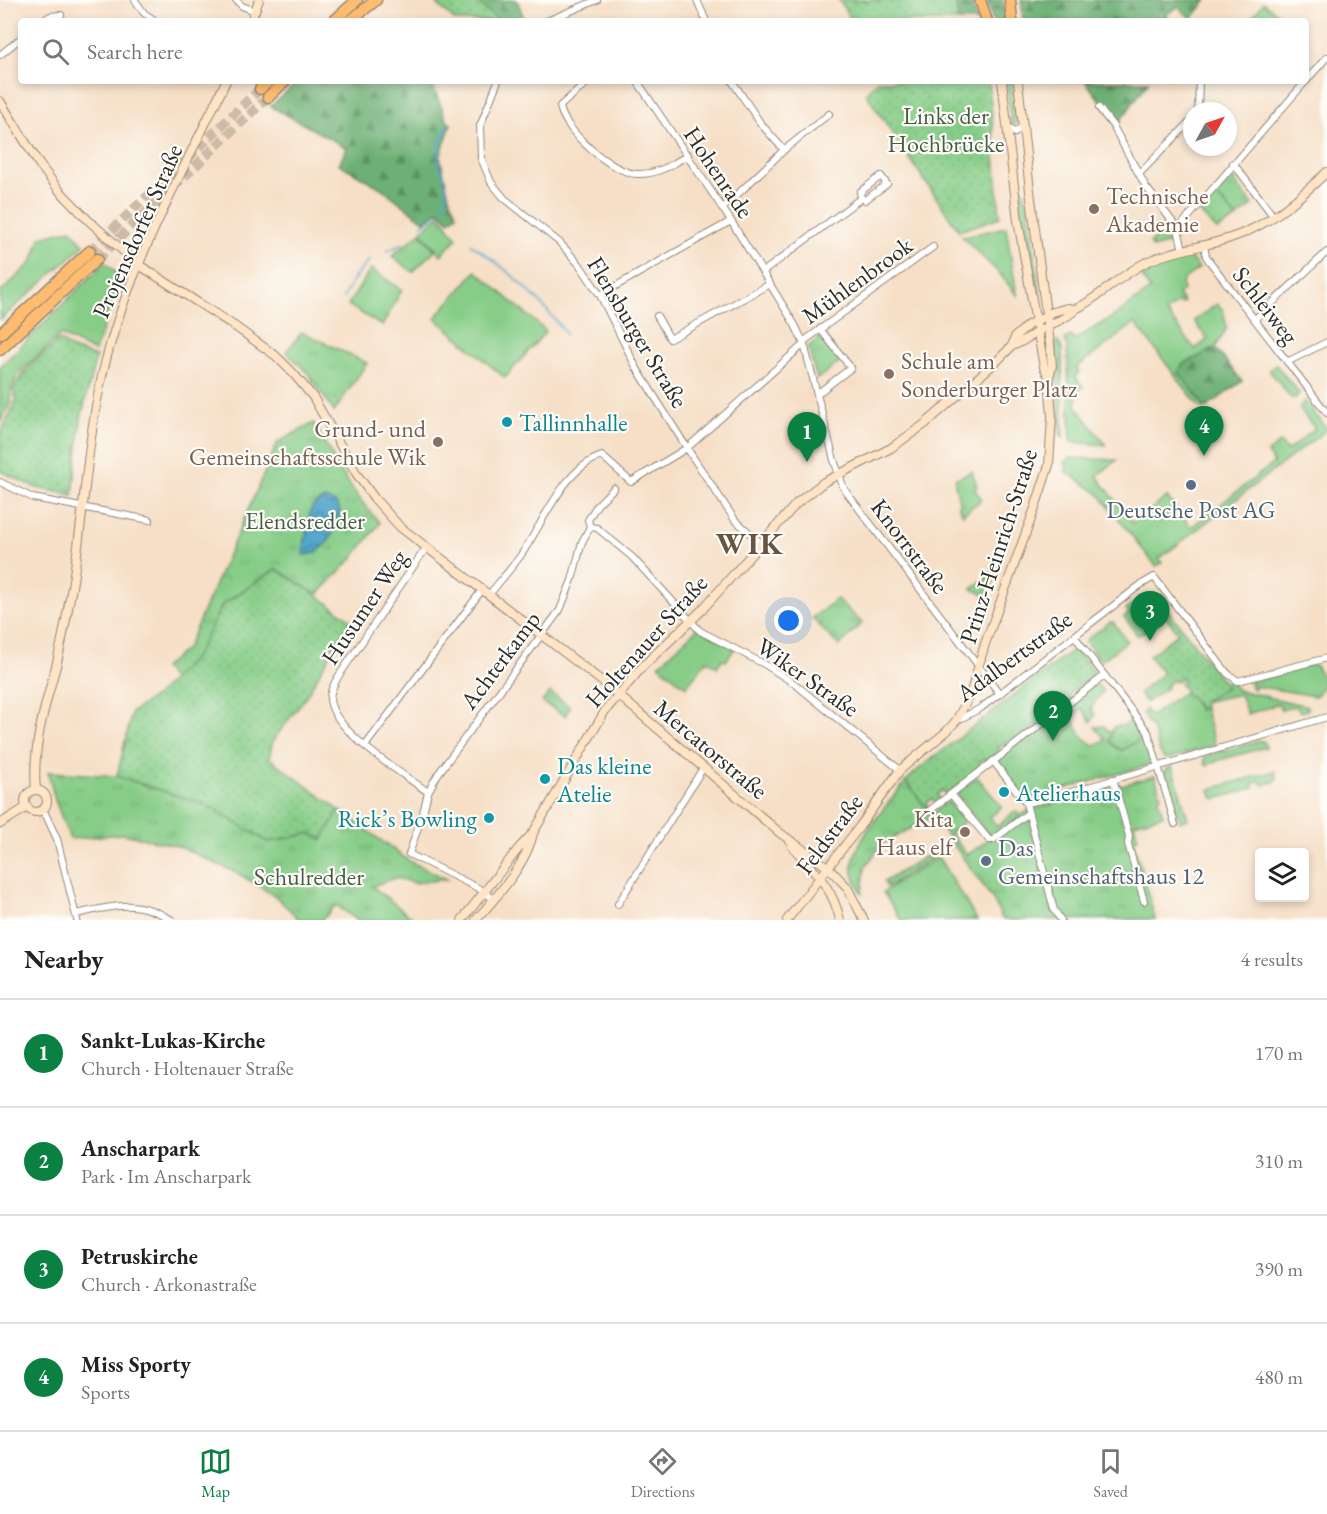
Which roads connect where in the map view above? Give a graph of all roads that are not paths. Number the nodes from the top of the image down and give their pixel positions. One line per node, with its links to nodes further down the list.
1 (135, 0): 13 (street)
2 (236, 0): 10 (street)
3 (259, 0): 10 (main road)
4 (376, 0): 16 (highway)
5 (597, 0): 17 (street)
6 (697, 0): 18 (street)
7 (980, 0): 19 (highway)
8 (1010, 0): 20 (highway)
9 (356, 1): 15 (highway)
10 (255, 11): 14 (main road)
11 (61, 15): 12 (street)
12 (47, 18)
13 (152, 18)
14 (252, 18)
15 (337, 18)
16 (354, 18)
17 (554, 18)
18 (705, 18)
19 (986, 18)
20 (1012, 18)
21 (18, 40): 22 (street)
22 (0, 55)
23 (1327, 57): 24 (street)
24 (1309, 78)
25 (225, 84): 55 (main road, Projensdorfer Straße)
26 (497, 84): 58 (street, Flensburger Straße)
27 (586, 84): 42 (street)
28 (639, 84): 42 (street, Hohenrade)
29 (734, 84): 41 (street)
30 (1002, 84): 39 (main road, Prinz-Heinrich-Straße)
31 (1018, 84): 38 (main road, Prinz-Heinrich-Straße)
32 (1199, 84): 35 (street)
33 (1303, 84): 43 (street)
34 (0, 101): 55 (main road)
35 (1198, 102)
36 (1099, 108): 45 (street)
37 (830, 114): 41 (street)
38 (1023, 125): 39 (street); 60 (main road, Prinz-Heinrich-Straße)
39 (1007, 126): 62 (main road, Prinz-Heinrich-Straße)
40 (1183, 129): 45 (street)
41 (784, 150): 47 (street)
42 (688, 156): 47 (street, Hohenrade)
43 (1233, 164): 48 (street); 50 (street)
44 (1327, 172): 48 (main road, Holtenauer Straße)
45 (1139, 174): 50 (street)
46 (861, 198): 56 (street)
47 (722, 209): 49 (street, Hohenrade)
48 (1274, 217): 51 (main road, Holtenauer Straße)
49 (731, 221): 56 (street, Hohenrade); 58 (street)
50 (1178, 229): 53 (street)
51 (1204, 245): 53 (main road, Holtenauer Straße); 63 (street, Schleiweg)
52 (933, 247): 65 (street, Mühlenbrook)
53 (1183, 250): 59 (main road, Holtenauer Straße)
54 (1327, 252): 63 (street)
55 (139, 265): 80 (main road, Projensdorfer Straße); 84 (main road)
56 (763, 272): 57 (street, Hohenrade)
57 (770, 284): 61 (street); 69 (street, Hohenrade)
58 (600, 295): 76 (street, Flensburger Straße)
59 (1076, 309): 60 (main road, Holtenauer Straße); 64 (main road, Holtenauer Straße)
60 (1046, 315): 62 (main road, Holtenauer Straße); 64 (main road, Prinz-Heinrich-Straße)
61 (657, 316)
62 (1035, 320): 66 (main road, Prinz-Heinrich-Straße); 70 (main road, Holtenauer Straße)
63 (1255, 320): 72 (street, Schleiweg)
64 (1048, 326): 66 (main road, Holtenauer Straße); 73 (main road, Prinz-Heinrich-Straße)
65 (820, 328): 69 (street, Mühlenbrook); 74 (street)
66 (1038, 332): 70 (main road, Holtenauer Straße); 73 (main road, Prinz-Heinrich-Straße)
67 (0, 334): 71 (highway)
68 (1327, 342): 72 (street)
69 (804, 343): 74 (street, Hohenrade); 76 (street)
70 (1012, 346): 77 (main road, Holtenauer Straße)
71 (0, 350)
72 (1287, 362): 75 (street, Schleiweg)
73 (1049, 377): 90 (main road, Prinz-Heinrich-Straße)
74 (817, 394): 77 (street, Hohenrade)
75 (1327, 413)
76 (687, 448): 83 (street, Flensburger Straße); 85 (street)
77 (839, 474): 83 (main road, Holtenauer Straße); 90 (street, Knorrstraße)
78 (0, 483): 80 (street)
79 (614, 488): 82 (street, Achterkamp)
80 (83, 507): 81 (street); 102 (main road, Projensdorfer Straße)
81 (150, 520)
82 (590, 527): 86 (street, Wiker Straße); 87 (street, Achterkamp)
83 (760, 542): 86 (main road, Holtenauer Straße)
84 (426, 548): 85 (main road); 96 (street, Husumer Weg)
85 (485, 593): 87 (main road); 96 (street)
86 (691, 621): 93 (main road, Holtenauer Straße); 100 (street, Wiker Straße)
87 (543, 634): 93 (main road); 103 (street, Achterkamp)
88 (1075, 637): 89 (street, Adalbertstraße); 91 (street); 92 (street, Adalbertstraße)
89 (1327, 658)
90 (979, 667): 92 (street, Knorrstraße); 95 (main road, Prinz-Heinrich-Straße)
91 (1104, 676): 97 (street); 98 (street)
92 (1000, 694): 95 (street, Adalbertstraße)
93 (618, 695): 99 (main road, Mercatorstraße); 112 (main road, Holtenauer Straße)
94 (1327, 717): 98 (street)
95 (956, 722): 100 (main road, Adalbertstraße)
96 (365, 746): 103 (street, Husumer Weg)
97 (993, 761): 104 (street); 105 (street)
98 (1158, 766): 101 (street); 111 (street)
99 (703, 768): 113 (main road, Mercatorstraße); 119 (street)
100 (900, 770): 114 (main road, Feldstraße)
101 (1113, 779): 105 (street); 118 (street)
102 (36, 790): 106 (main road, Projensdorfer Straße); 107 (main road, Projensdorfer Straße)
103 (428, 792): 116 (street, Achterkamp)
104 (951, 794): 108 (street); 109 (street)
105 (1026, 803): 109 (street)
106 (27, 807): 107 (main road); 110 (main road)
107 (43, 809): 120 (street, Projensdorfer Straße)
108 (929, 811)
109 (1027, 814): 127 (street)
110 (0, 824)
111 (1175, 824)
112 (533, 833): 116 (main road, Holtenauer Straße); 117 (main road, Holtenauer Straße)
113 (780, 833): 114 (main road, Mercatorstraße); 115 (main road, Mercatorstraße)
114 (829, 868): 115 (main road, Feldstraße); 126 (main road, Mercatorstraße)
115 (821, 878): 124 (main road, Feldstraße); 125 (main road, Mercatorstraße)
116 (485, 891): 117 (street); 122 (main road, Holtenauer Straße)
117 (494, 899): 123 (main road, Holtenauer Straße)
118 (1144, 901)
119 (618, 904)
120 (76, 917): 121 (street)
121 (172, 920)
122 (462, 920)
123 (476, 920)
124 (787, 920)
125 (840, 920)
126 (864, 920)
127 (1061, 920)

